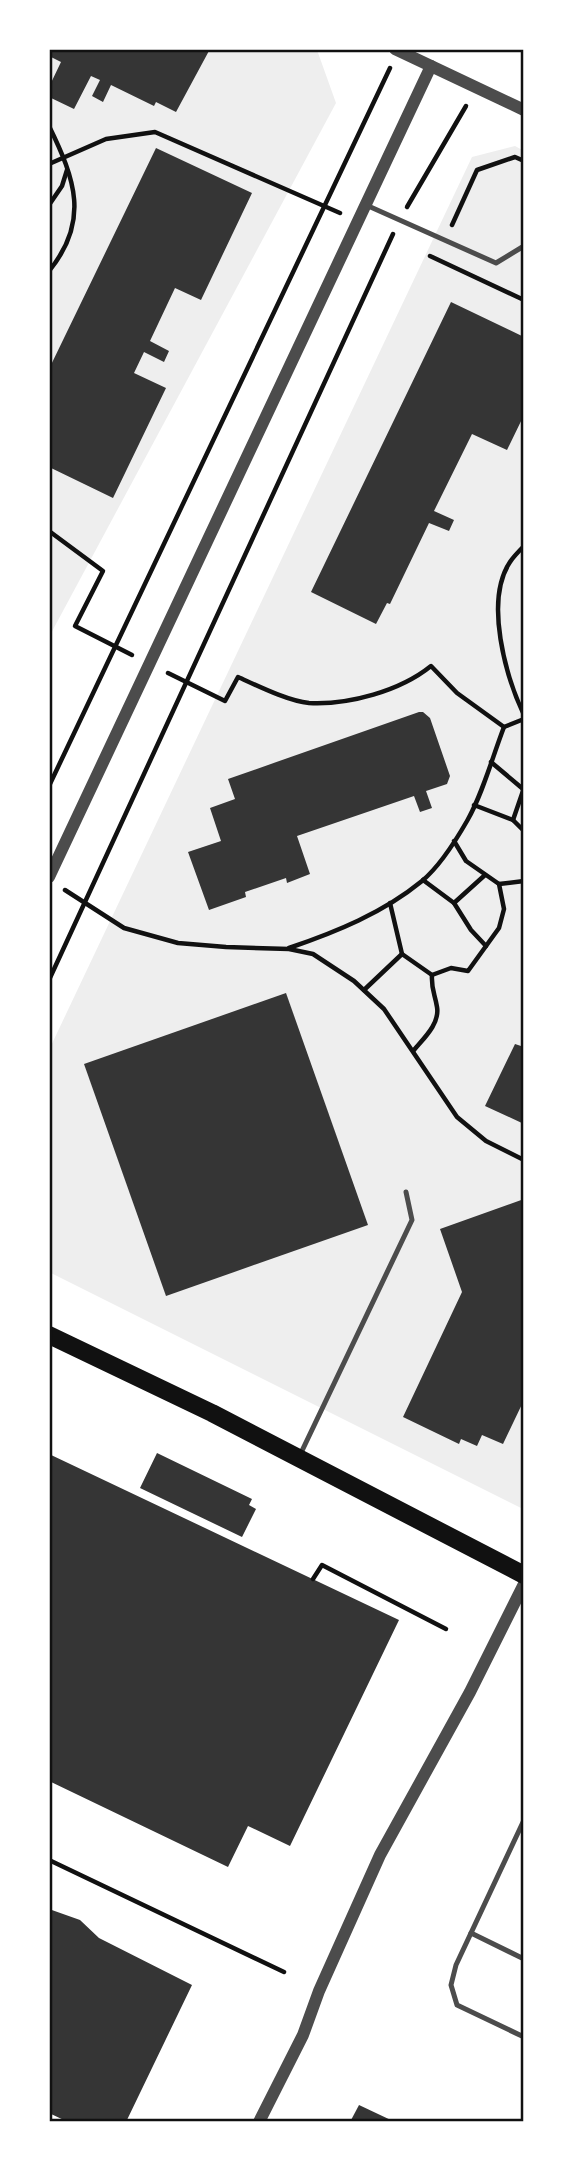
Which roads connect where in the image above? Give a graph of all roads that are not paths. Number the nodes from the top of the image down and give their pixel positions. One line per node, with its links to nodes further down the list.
1 (395, 49): 2 (street)
2 (431, 66): 3 (street); 4 (street)
3 (524, 110)
4 (366, 205): 5 (lane); 6 (street)
5 (524, 246)
6 (54, 882)
7 (406, 1192): 9 (lane)
8 (49, 1335): 9 (main road)
9 (298, 1458): 10 (main road)
10 (524, 1575)
11 (524, 1584): 18 (street)
12 (524, 1820): 13 (lane)
13 (515, 1839): 14 (lane); 15 (lane)
14 (524, 1844)
15 (471, 1933): 16 (lane); 17 (lane)
16 (524, 1959)
17 (524, 2037)
18 (259, 2122)

